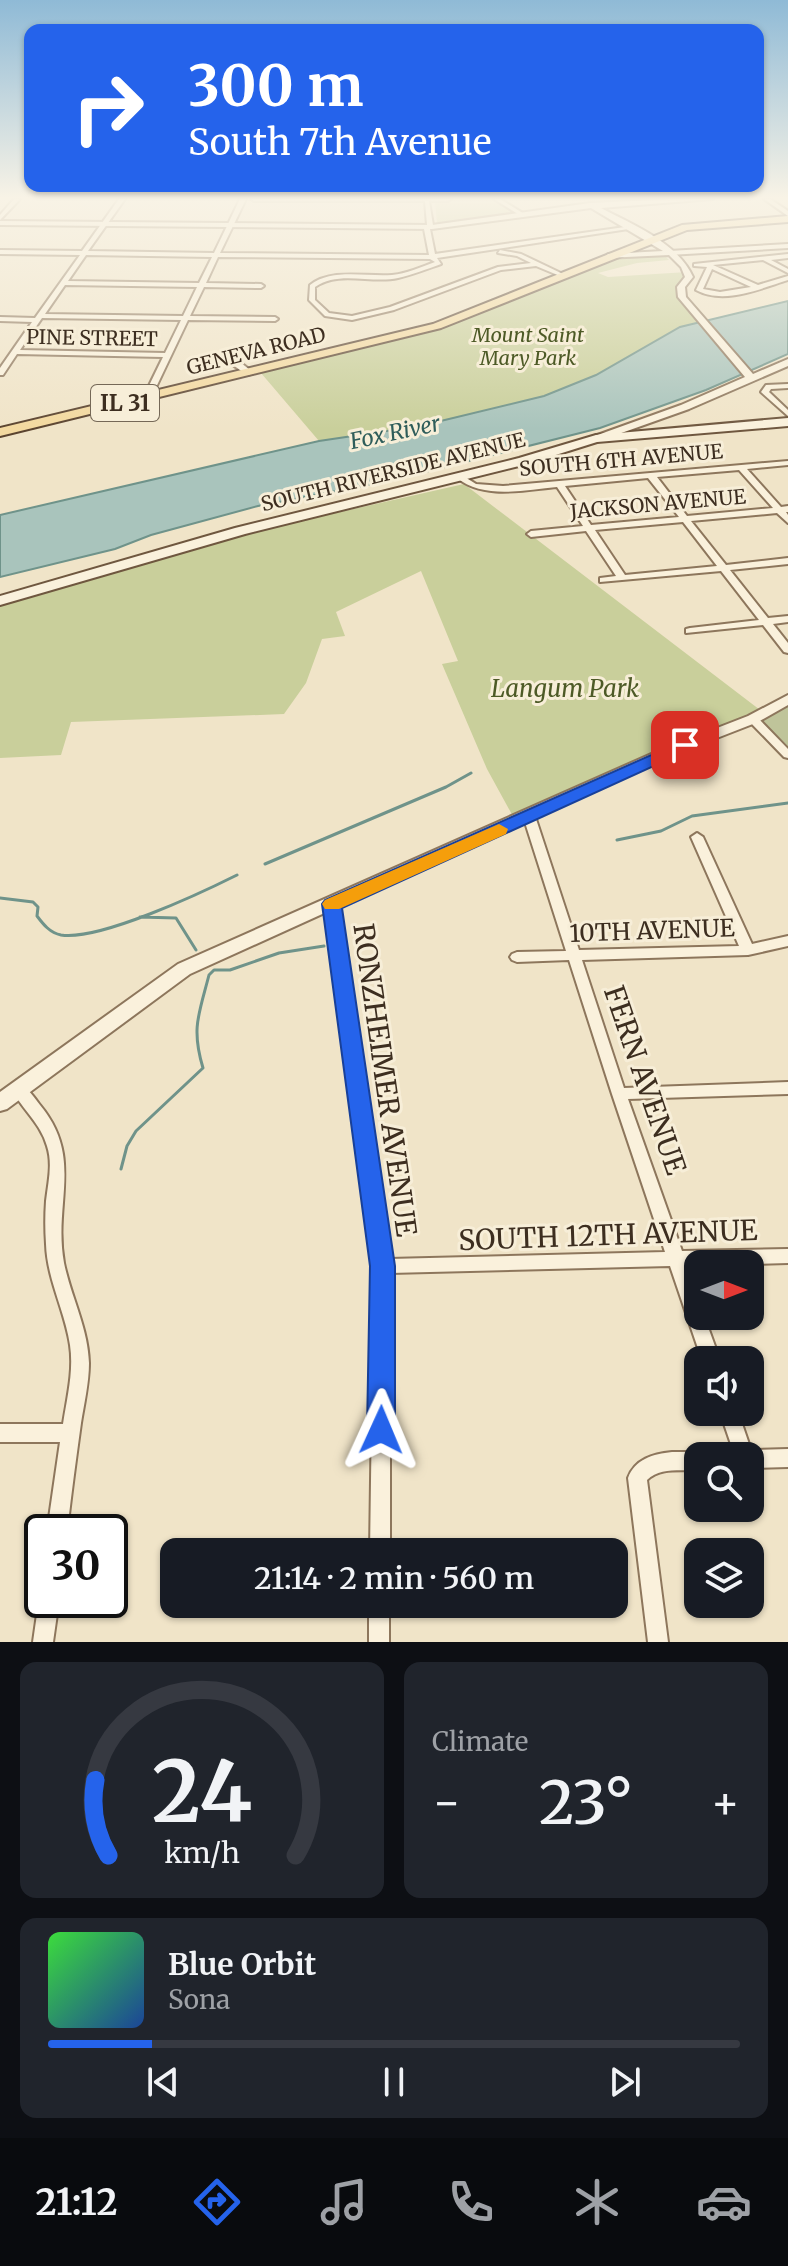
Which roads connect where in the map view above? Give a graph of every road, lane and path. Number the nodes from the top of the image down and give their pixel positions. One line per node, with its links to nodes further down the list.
1 (69, 276): 12 (street)
2 (207, 276): 13 (street)
3 (392, 276): 10 (street)
4 (480, 276): 9 (street)
5 (560, 276): 26 (main road, GENEVA ROAD / IL 31)
6 (688, 276): 27 (street)
7 (701, 276): 16 (street)
8 (727, 276): 16 (street)
9 (365, 277): 10 (street)
10 (387, 277): 15 (street)
11 (788, 278): 16 (street)
12 (64, 283): 13 (street); 17 (street)
13 (202, 285): 14 (street); 18 (street)
14 (261, 286)
15 (393, 287)
16 (756, 287)
17 (39, 318): 18 (street); 19 (street); 21 (street)
18 (186, 318): 20 (street); 22 (street)
19 (0, 319)
20 (275, 319)
21 (15, 352): 22 (street, PINE STREET); 25 (street)
22 (169, 355): 29 (street)
23 (229, 358): 26 (street)
24 (788, 362): 27 (street, SOUTH RIVERSIDE AVENUE)
25 (0, 373)
26 (250, 373): 29 (main road, GENEVA ROAD / IL 31)
27 (748, 375): 33 (street, SOUTH RIVERSIDE AVENUE)
28 (788, 386): 30 (street)
29 (147, 398): 32 (main road, GENEVA ROAD / IL 31)
30 (788, 414)
31 (788, 422): 33 (main road)
32 (0, 432)
33 (596, 439): 37 (main road, SOUTH RIVERSIDE AVENUE)
34 (788, 463): 35 (street, SOUTH 6TH AVENUE)
35 (741, 467): 36 (street, SOUTH 6TH AVENUE); 39 (street)
36 (651, 476): 38 (street, SOUTH 6TH AVENUE); 40 (street)
37 (460, 477): 38 (street, SOUTH 6TH AVENUE); 48 (main road, SOUTH RIVERSIDE AVENUE)
38 (559, 484): 42 (street)
39 (784, 510): 40 (street, JACKSON AVENUE); 41 (street)
40 (685, 519): 42 (street, JACKSON AVENUE); 45 (street)
41 (788, 520)
42 (589, 529): 43 (street, JACKSON AVENUE); 46 (street)
43 (531, 534)
44 (788, 561): 45 (street)
45 (723, 568): 46 (street); 50 (street)
46 (622, 578): 47 (street)
47 (603, 580)
48 (0, 601)
49 (788, 619): 50 (street)
50 (765, 622): 51 (street); 52 (street)
51 (690, 631)
52 (788, 650)
53 (788, 699): 54 (street)
54 (753, 719): 55 (street); 56 (street)
55 (788, 755)
56 (529, 816): 58 (street); 61 (street, FERN AVENUE)
57 (697, 837): 60 (street)
58 (332, 904): 64 (street); 69 (street, RONZHEIMER AVENUE)
59 (788, 941): 60 (street, 10TH AVENUE)
60 (748, 950): 61 (street, 10TH AVENUE)
61 (574, 956): 62 (street, 10TH AVENUE); 65 (street, FERN AVENUE)
62 (517, 957)
63 (788, 1088): 65 (street)
64 (19, 1090): 66 (street); 72 (street)
65 (619, 1094): 68 (street, FERN AVENUE)
66 (0, 1103)
67 (788, 1256): 68 (street, SOUTH 12TH AVENUE)
68 (676, 1258): 69 (street, SOUTH 12TH AVENUE); 70 (street, FERN AVENUE)
69 (382, 1266): 77 (street, RONZHEIMER AVENUE)
70 (706, 1346)
71 (0, 1433): 72 (street)
72 (70, 1433): 76 (street)
73 (788, 1458): 74 (street)
74 (764, 1459)
75 (684, 1462): 82 (street)
76 (59, 1514)
77 (380, 1538)
78 (46, 1618): 80 (street)
79 (379, 1618): 81 (street)
80 (43, 1642)
81 (379, 1642)
82 (658, 1642)

